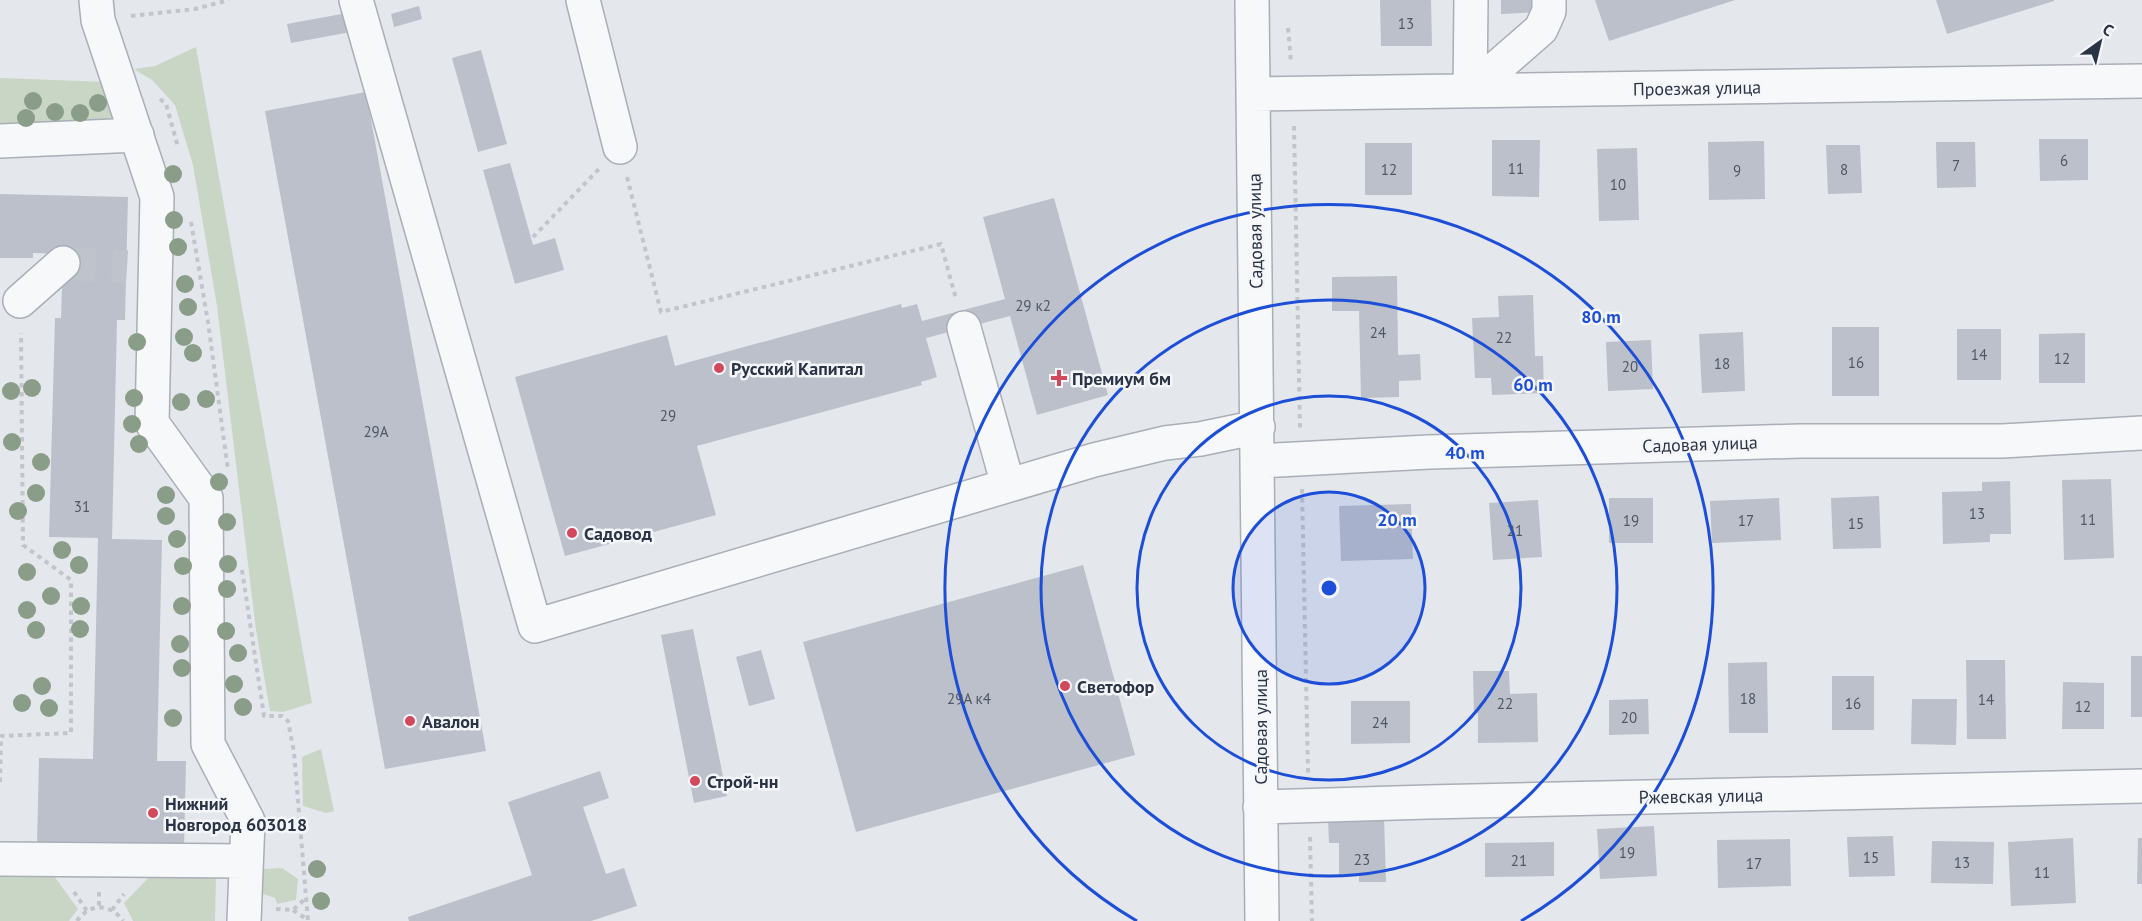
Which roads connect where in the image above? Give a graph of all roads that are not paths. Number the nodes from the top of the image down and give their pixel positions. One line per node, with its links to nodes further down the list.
1 (356, 0): 19 (street)
2 (583, 0): 12 (street)
3 (1252, 0): 9 (street, Садовая улица)
4 (1471, 0): 8 (street)
5 (1549, 0): 8 (street)
6 (97, 10): 10 (street)
7 (2142, 81): 8 (street, Проезжая улица)
8 (1470, 91): 9 (street, Проезжая улица)
9 (1253, 94): 16 (street, Садовая улица)
10 (137, 135): 11 (street); 23 (street)
11 (0, 141)
12 (620, 147)
13 (63, 263): 14 (street)
14 (20, 301)
15 (960, 314): 19 (street)
16 (1258, 427): 18 (street, Садовая улица); 19 (street)
17 (2142, 433): 18 (street, Садовая улица)
18 (1258, 461): 21 (street, Садовая улица)
19 (1008, 485)
20 (2142, 786): 21 (street, Ржевская улица)
21 (1260, 807): 25 (street, Садовая улица)
22 (0, 859): 23 (street)
23 (246, 861): 24 (street)
24 (244, 921)
25 (1262, 921)

